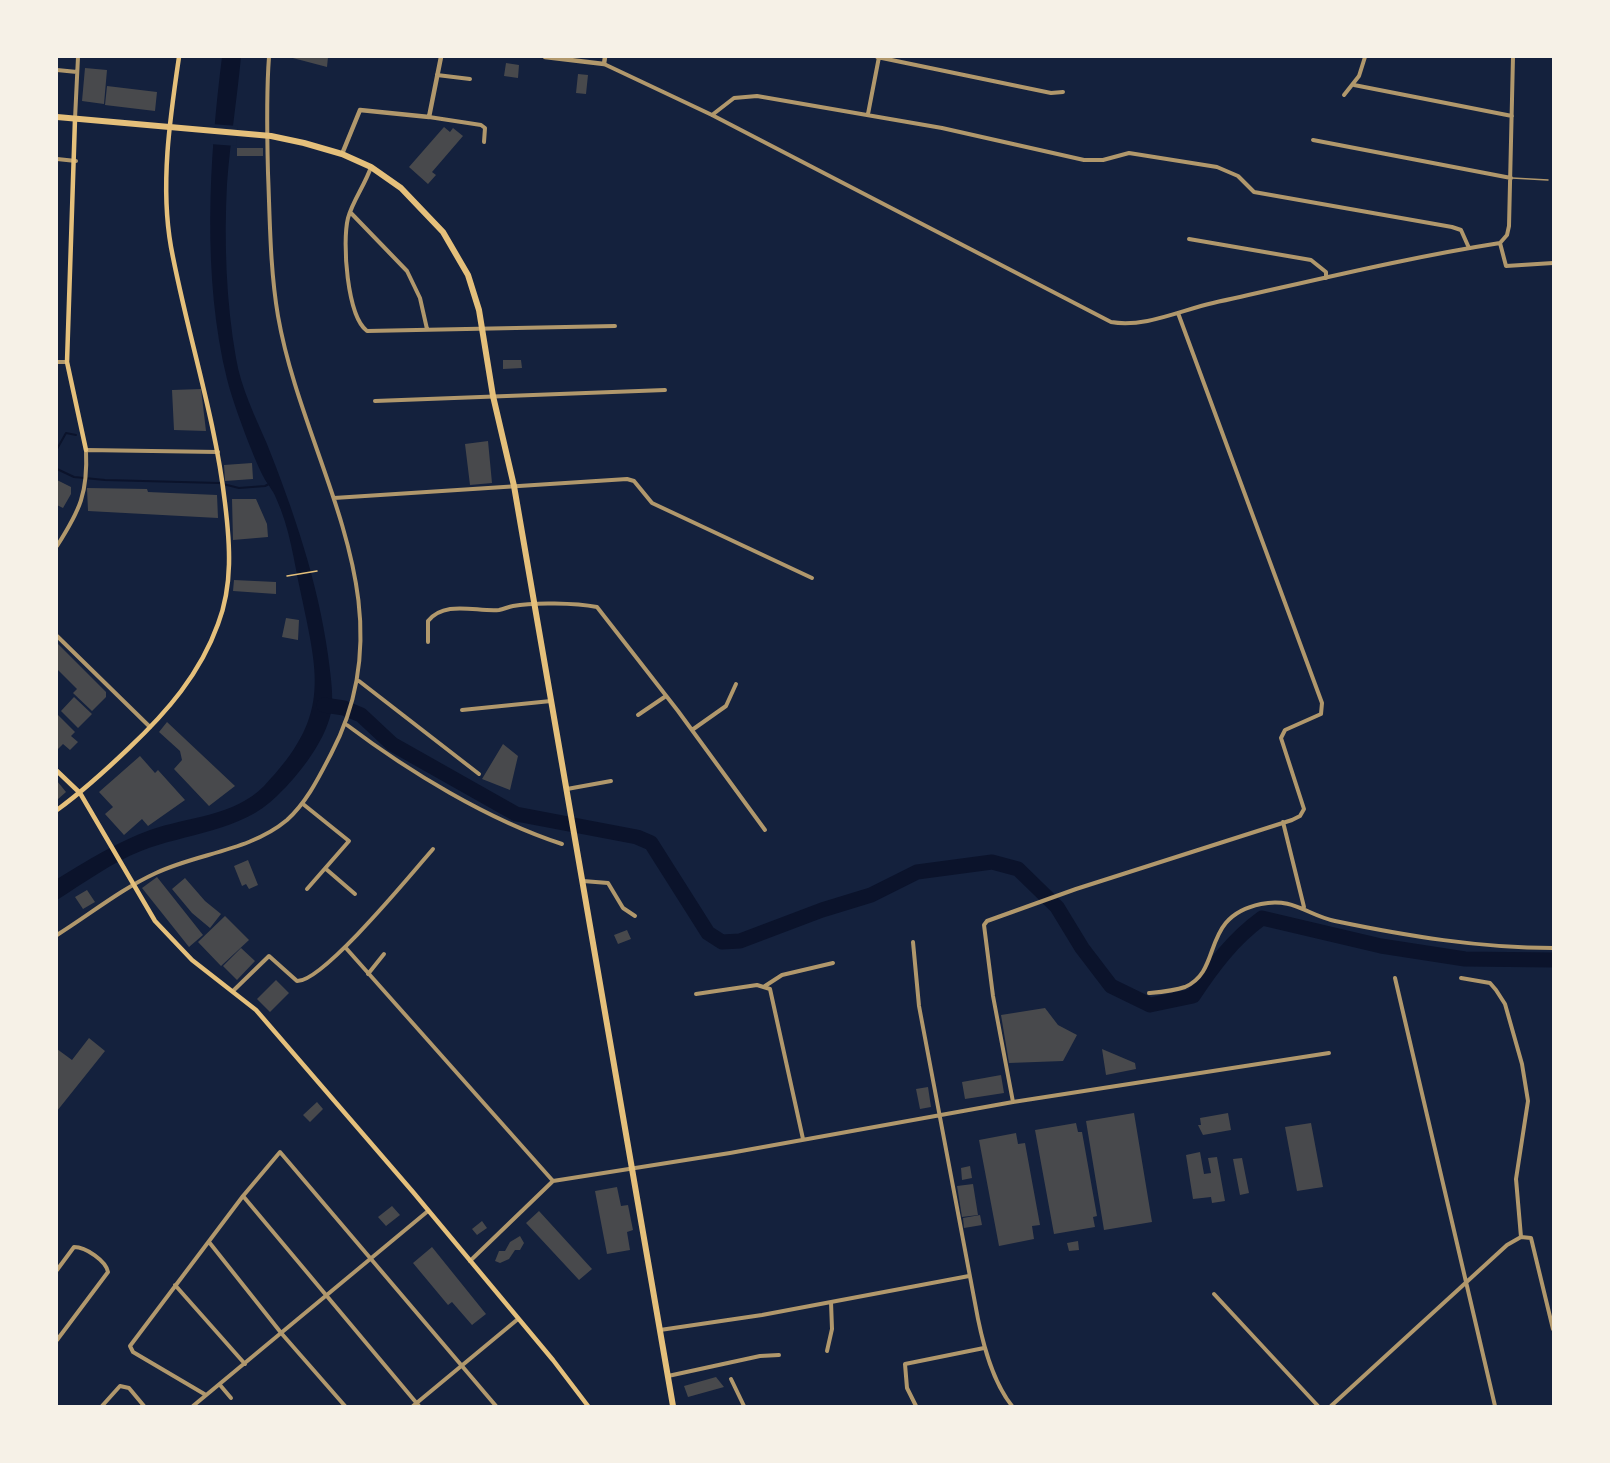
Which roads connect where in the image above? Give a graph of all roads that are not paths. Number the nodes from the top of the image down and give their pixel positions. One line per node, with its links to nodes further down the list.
1 (78, 57): 12 (street)
2 (179, 57): 24 (main road)
3 (269, 57): 25 (street)
4 (441, 57): 13 (street)
5 (545, 57): 10 (street)
6 (605, 57): 10 (street)
7 (879, 57): 16 (street); 18 (street)
8 (1365, 57): 15 (street)
9 (1513, 57): 20 (street)
10 (604, 64): 19 (street)
11 (57, 70): 12 (street)
12 (77, 72): 23 (street)
13 (437, 75): 14 (street); 22 (street)
14 (470, 79)
15 (1354, 85): 17 (street); 20 (street)
16 (1062, 92)
17 (1344, 95)
18 (868, 114): 19 (street); 37 (street)
19 (712, 115): 40 (street)
20 (1512, 116): 32 (street)
21 (57, 117): 23 (highway)
22 (429, 117): 27 (street); 28 (street)
23 (75, 119): 24 (highway); 30 (main road)
24 (169, 128): 25 (highway); 50 (main road)
25 (266, 136): 28 (highway); 52 (street)
26 (1313, 140): 32 (street)
27 (484, 142)
28 (342, 154): 31 (highway)
29 (57, 159): 30 (street)
30 (76, 161): 45 (main road)
31 (371, 167): 34 (street); 43 (highway)
32 (1511, 178): 33 (lane); 36 (street)
33 (1548, 180)
34 (350, 212): 42 (street); 42 (street)
35 (1189, 239): 39 (street)
36 (1500, 243): 37 (street); 38 (street)
37 (1469, 248): 39 (street)
38 (1553, 263)
39 (1326, 278): 40 (street)
40 (1178, 313): 74 (street)
41 (615, 326): 43 (street)
42 (427, 329): 43 (street)
43 (483, 329): 47 (highway)
44 (57, 362): 45 (street)
45 (67, 362): 49 (main road)
46 (665, 390): 47 (street)
47 (492, 396): 48 (street); 51 (highway)
48 (375, 400)
49 (86, 450): 50 (street); 53 (street)
50 (219, 452): 65 (main road)
51 (514, 486): 52 (street); 54 (street); 55 (highway)
52 (334, 498): 58 (street)
53 (57, 546)
54 (812, 578)
55 (534, 605): 57 (street); 60 (street); 61 (highway)
56 (57, 636): 65 (street)
57 (428, 642)
58 (359, 681): 64 (street); 68 (street)
59 (736, 684): 66 (street)
60 (666, 696): 63 (street); 66 (street)
61 (551, 701): 62 (street); 70 (highway)
62 (462, 710)
63 (638, 715)
64 (347, 724): 72 (street); 76 (street)
65 (151, 728): 71 (main road)
66 (692, 730): 75 (street)
67 (57, 771): 71 (main road)
68 (479, 774)
69 (611, 781): 70 (street)
70 (566, 789): 79 (highway)
71 (80, 793): 73 (main road); 80 (main road)
72 (303, 804): 78 (street); 80 (street)
73 (57, 810)
74 (1283, 822): 83 (street); 99 (street)
75 (765, 830)
76 (562, 844)
77 (434, 849): 87 (street)
78 (326, 869): 81 (street); 82 (street)
79 (583, 881): 84 (street); 102 (highway)
80 (133, 886): 85 (street); 95 (main road)
81 (307, 889)
82 (355, 894)
83 (1304, 908): 88 (street); 96 (street)
84 (635, 916)
85 (57, 935)
86 (913, 942): 100 (street)
87 (345, 947): 91 (street); 95 (street)
88 (1553, 948)
89 (384, 954): 91 (street)
90 (833, 963): 94 (street)
91 (368, 974): 103 (street)
92 (1395, 978): 112 (street)
93 (1461, 978): 106 (street)
94 (765, 986): 97 (street); 101 (street)
95 (233, 991): 105 (main road)
96 (1149, 993)
97 (696, 994)
98 (1329, 1053): 99 (street)
99 (1013, 1102): 100 (street)
100 (940, 1116): 101 (street); 111 (street)
101 (803, 1139): 102 (street)
102 (634, 1170): 103 (street); 119 (highway)
103 (553, 1181): 109 (street)
104 (243, 1196): 107 (street); 108 (street); 115 (street)
105 (428, 1211): 108 (street); 109 (main road)
106 (1521, 1237): 112 (street); 118 (street)
107 (209, 1242): 113 (street); 120 (street)
108 (372, 1258): 115 (street); 126 (street)
109 (471, 1261): 117 (main road)
110 (57, 1270): 121 (street)
111 (969, 1276): 116 (street); 122 (street)
112 (1466, 1284): 144 (street); 145 (street)
113 (175, 1285): 125 (street); 130 (street)
114 (1214, 1294): 143 (street)
115 (327, 1296): 120 (street); 132 (street)
116 (831, 1302): 119 (street); 123 (street)
117 (518, 1319): 126 (street); 138 (main road)
118 (1553, 1329)
119 (659, 1330): 127 (highway)
120 (282, 1334): 125 (street); 136 (street)
121 (57, 1340)
122 (984, 1348): 141 (street); 142 (street)
123 (827, 1351)
124 (779, 1354): 127 (street)
125 (245, 1364): 129 (street)
126 (461, 1366): 132 (street); 137 (street)
127 (667, 1376): 139 (highway)
128 (731, 1379): 140 (street)
129 (220, 1385): 130 (street); 131 (street)
130 (206, 1395): 135 (street)
131 (231, 1398)
132 (416, 1405)
133 (102, 1406): 134 (street)
134 (144, 1406)
135 (193, 1406)
136 (345, 1406)
137 (496, 1406)
138 (588, 1406)
139 (673, 1406)
140 (744, 1406)
141 (916, 1406)
142 (1012, 1406)
143 (1318, 1406)
144 (1331, 1406)
145 (1495, 1406)

